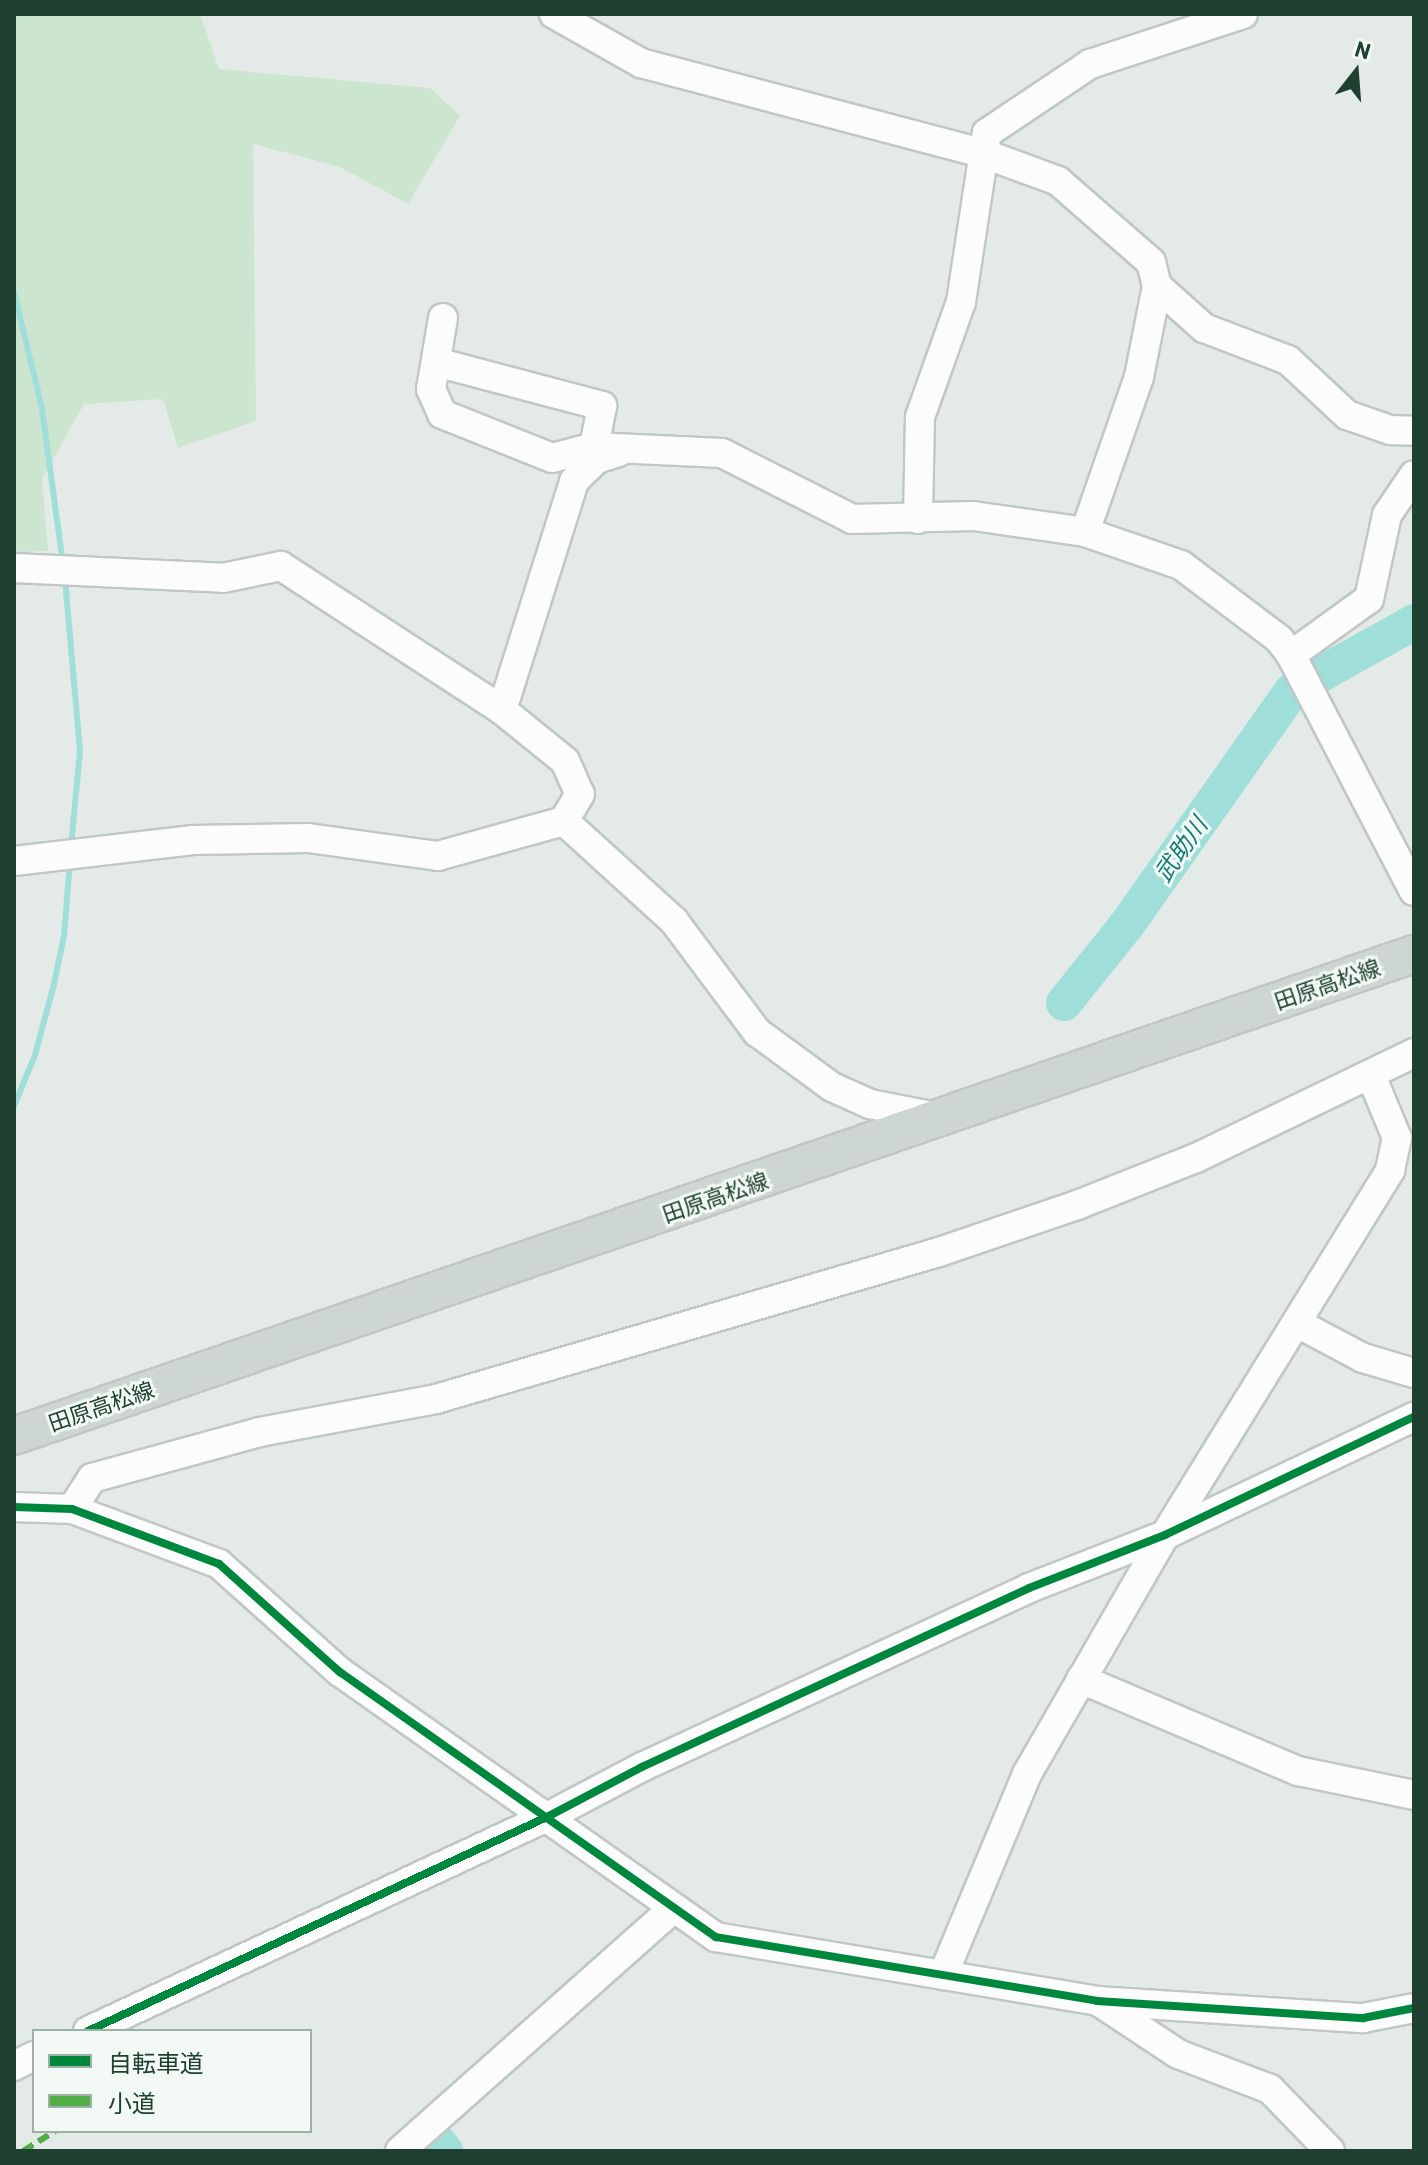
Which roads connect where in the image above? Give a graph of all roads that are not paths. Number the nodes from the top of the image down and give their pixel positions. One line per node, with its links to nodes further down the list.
1 (554, 14): 3 (street)
2 (1243, 14): 3 (street)
3 (982, 153): 4 (street); 11 (street)
4 (1157, 286): 7 (street); 12 (street)
5 (443, 318): 6 (street)
6 (436, 362): 8 (street); 8 (street)
7 (1414, 431)
8 (594, 447): 9 (street)
9 (630, 448): 11 (street); 15 (street)
10 (1414, 475): 14 (street)
11 (918, 519): 12 (street)
12 (1085, 532): 14 (street)
13 (14, 568): 15 (street)
14 (1291, 655): 18 (street)
15 (502, 710): 16 (street)
16 (564, 821): 17 (street); 22 (street)
17 (14, 861)
18 (1414, 891)
19 (1414, 954): 22 (main road, 田原高松線)
20 (1414, 1053): 21 (street)
21 (1372, 1078): 23 (street); 28 (street)
22 (944, 1119): 26 (main road, 田原高松線)
23 (1297, 1323): 24 (street); 29 (street)
24 (1414, 1373)
25 (1414, 1417): 29 (street)
26 (14, 1436)
27 (14, 1507): 28 (street)
28 (72, 1509): 32 (street)
29 (1165, 1535): 30 (street); 32 (street)
30 (1081, 1679): 31 (street); 34 (street)
31 (1414, 1795)
32 (547, 1817): 33 (street); 37 (street)
33 (671, 1910): 34 (street); 40 (street)
34 (943, 1975): 35 (street)
35 (1097, 2001): 36 (street); 41 (street)
36 (1414, 2008)
37 (92, 2029)
38 (32, 2057): 39 (street)
39 (14, 2066)
40 (400, 2151)
41 (1330, 2151)

